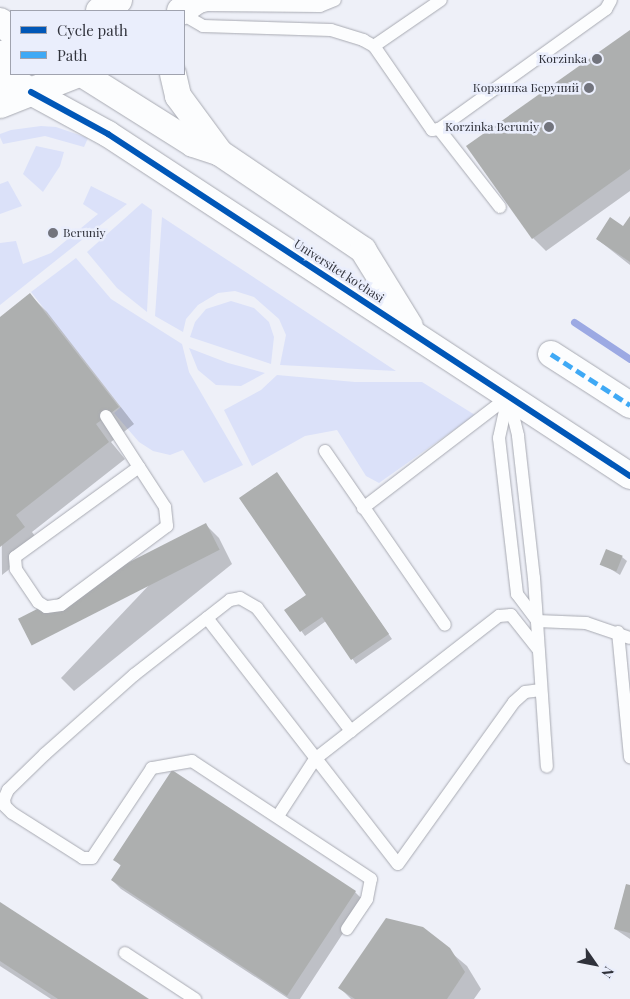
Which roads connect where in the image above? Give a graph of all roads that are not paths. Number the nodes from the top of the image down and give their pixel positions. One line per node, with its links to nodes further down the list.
1 (118, 0): 8 (main road)
2 (196, 0): 9 (main road)
3 (335, 0): 7 (lane)
4 (441, 0): 12 (lane)
5 (611, 0): 19 (lane)
6 (252, 3): 7 (lane); 10 (lane)
7 (290, 3)
8 (102, 10)
9 (185, 11)
10 (185, 12)
11 (185, 14): 12 (lane)
12 (374, 46): 19 (lane)
13 (0, 73): 17 (main road)
14 (71, 75): 17 (main road)
15 (84, 75): 20 (street, Universitet ko'chasi)
16 (173, 75): 20 (street)
17 (32, 83): 18 (main road); 22 (street, Universitet ko'chasi)
18 (0, 104)
19 (439, 128): 21 (lane)
20 (220, 153): 22 (street, Universitet ko'chasi)
21 (500, 207)
22 (414, 333): 24 (street, Universitet ko'chasi)
23 (551, 354): 25 (street)
24 (508, 397): 29 (street, Universitet ko'chasi); 30 (lane); 32 (lane); 32 (lane)
25 (630, 405)
26 (106, 416): 28 (lane)
27 (325, 451): 30 (lane)
28 (139, 467): 28 (lane)
29 (630, 476)
30 (363, 508): 33 (lane)
31 (207, 618): 38 (lane); 40 (lane); 42 (lane)
32 (537, 621): 34 (lane); 36 (lane)
33 (445, 625)
34 (618, 632): 35 (lane); 39 (lane)
35 (630, 638)
36 (538, 649): 37 (lane); 38 (lane)
37 (541, 690): 40 (lane); 41 (lane)
38 (351, 731): 40 (lane)
39 (630, 757)
40 (315, 759): 42 (lane)
41 (547, 767)
42 (278, 816): 43 (lane)
43 (347, 929)
44 (125, 954): 45 (lane)
45 (194, 999)

